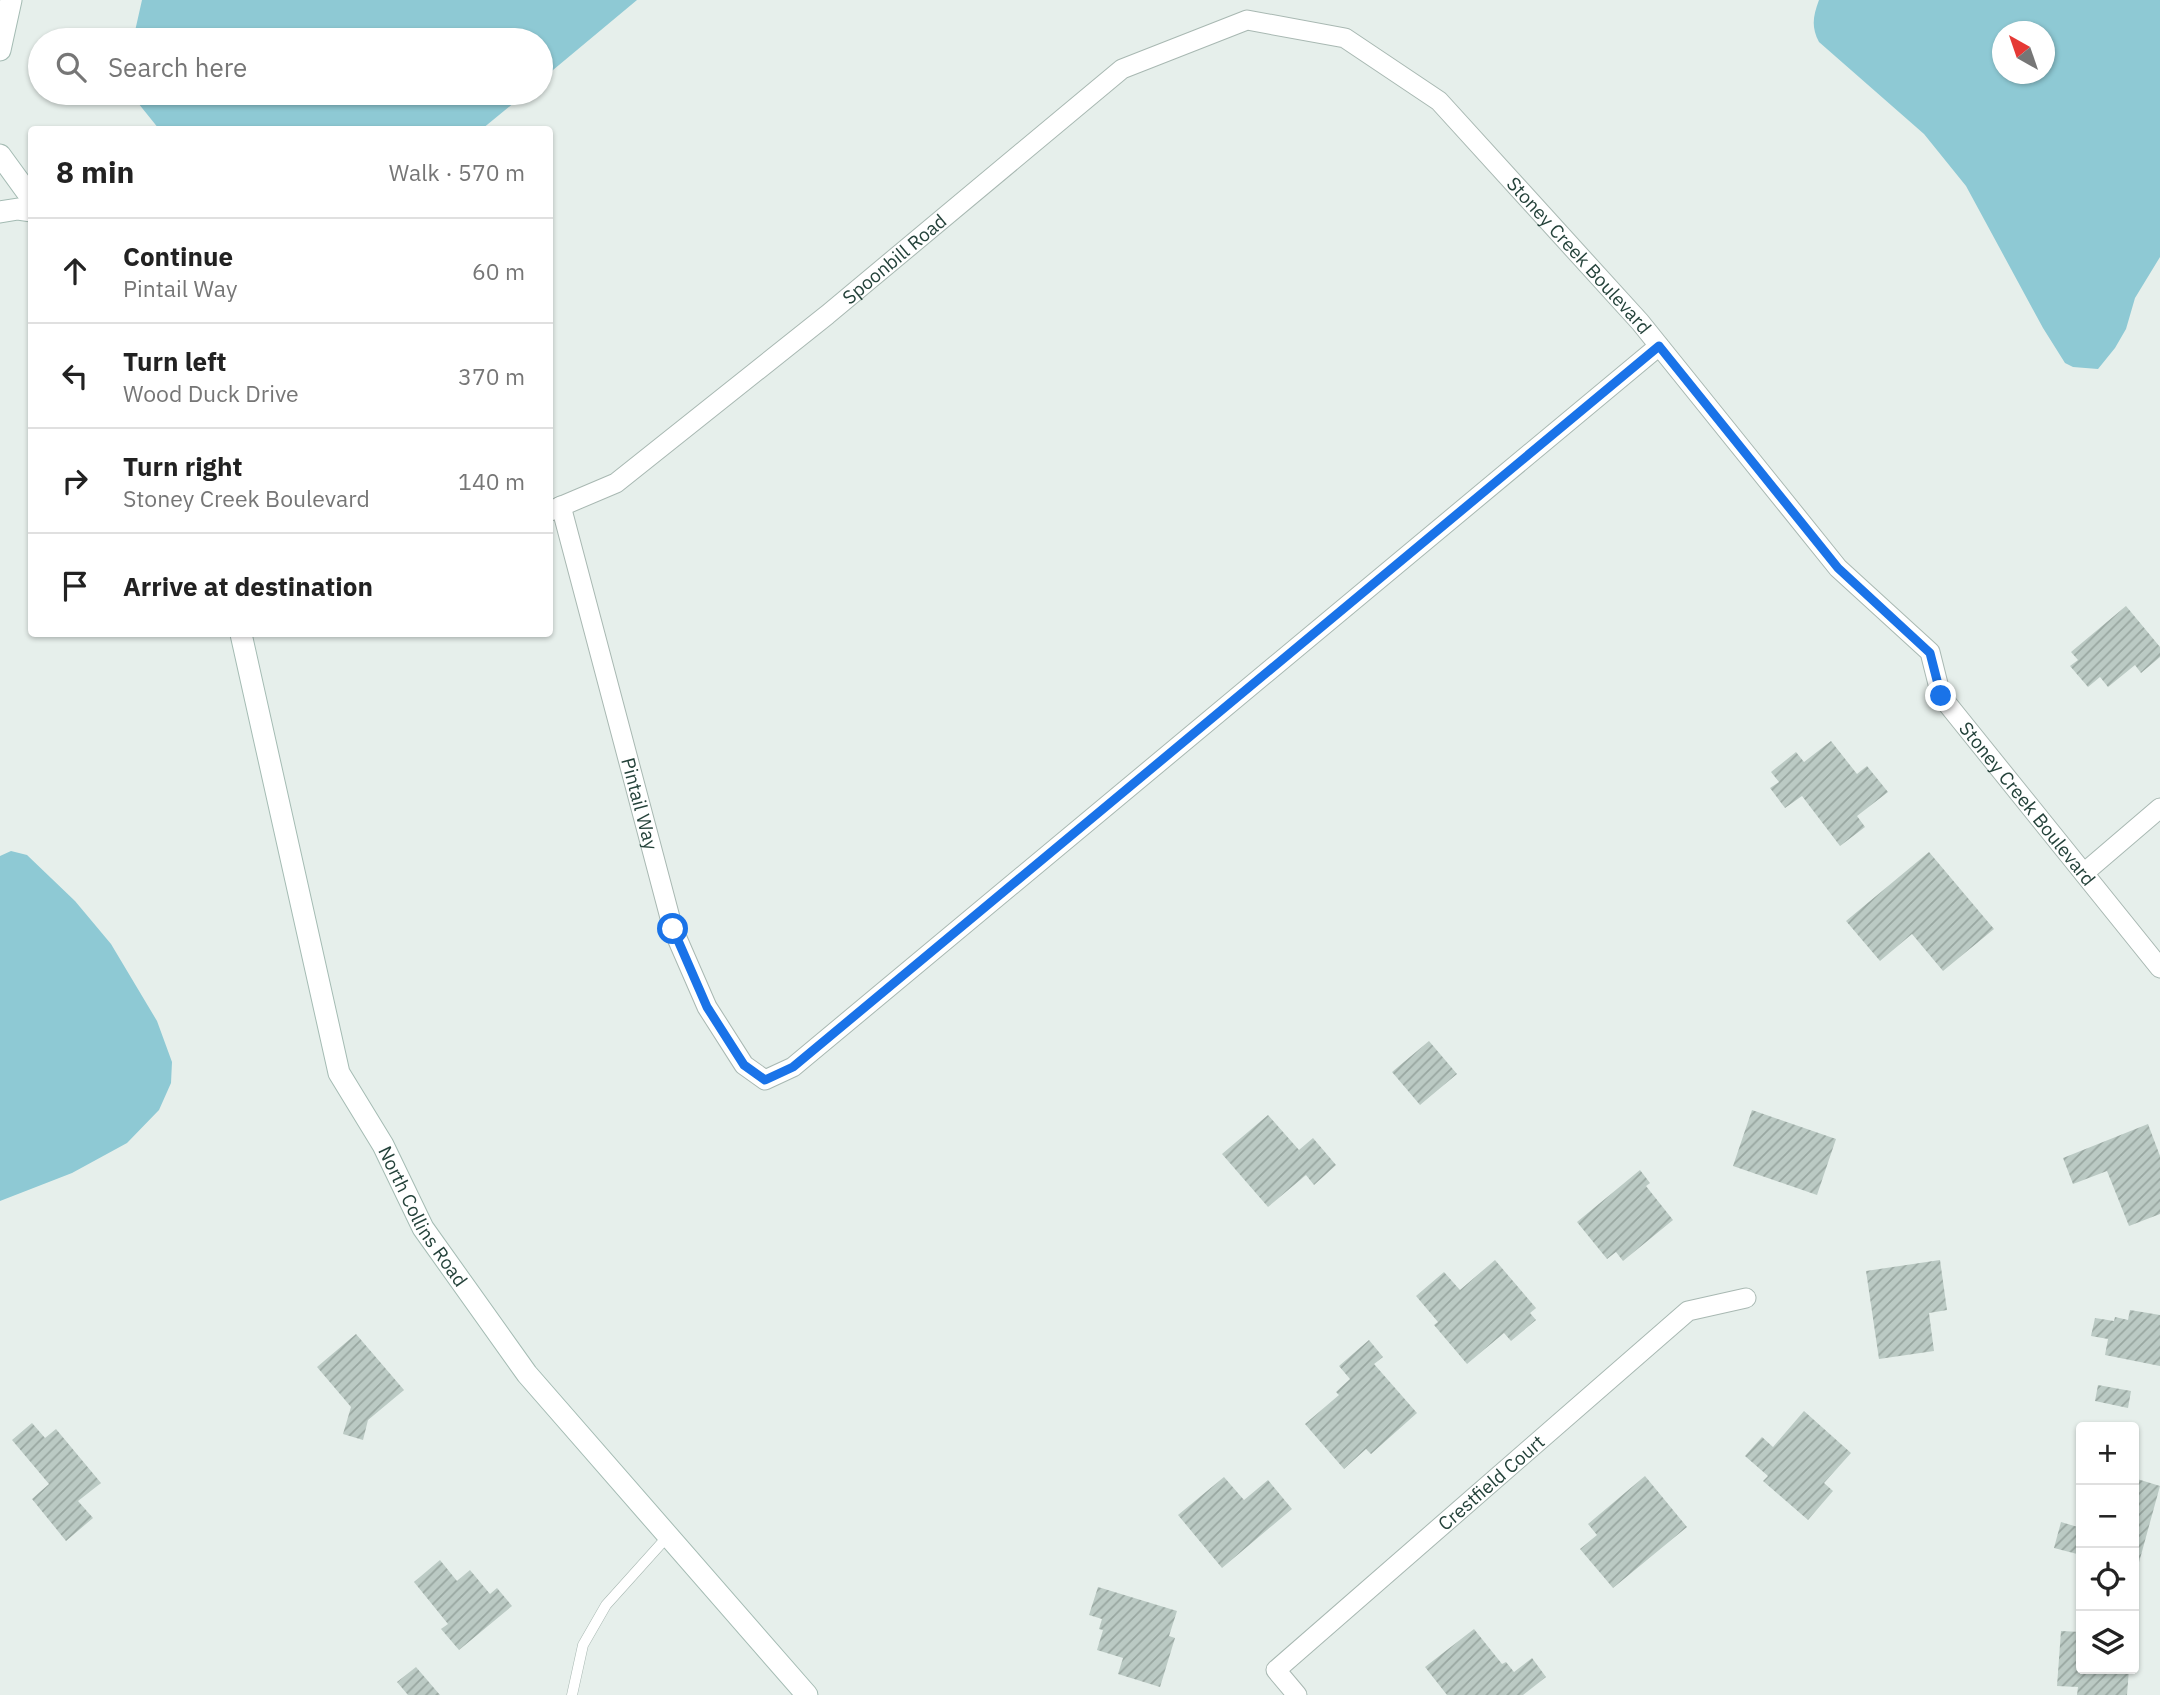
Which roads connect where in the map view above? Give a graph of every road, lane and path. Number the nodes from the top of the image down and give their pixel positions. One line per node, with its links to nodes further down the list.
1 (11, 0): 3 (street)
2 (1247, 20): 8 (street, Stoney Creek Boulevard); 9 (street, Spoonbill Road)
3 (0, 50)
4 (0, 155): 5 (street)
5 (28, 194)
6 (28, 210): 7 (street)
7 (0, 212)
8 (1659, 346): 9 (street, Pintail Way); 12 (street, Stoney Creek Boulevard)
9 (555, 508)
10 (242, 637): 15 (street, North Collins Road)
11 (2160, 808): 12 (street)
12 (2084, 873): 13 (street, Stoney Creek Boulevard)
13 (2160, 968)
14 (1746, 1298): 18 (street, Crestfield Court)
15 (668, 1535): 16 (lane); 17 (street, North Collins Road)
16 (572, 1695)
17 (807, 1695)
18 (1297, 1695)

